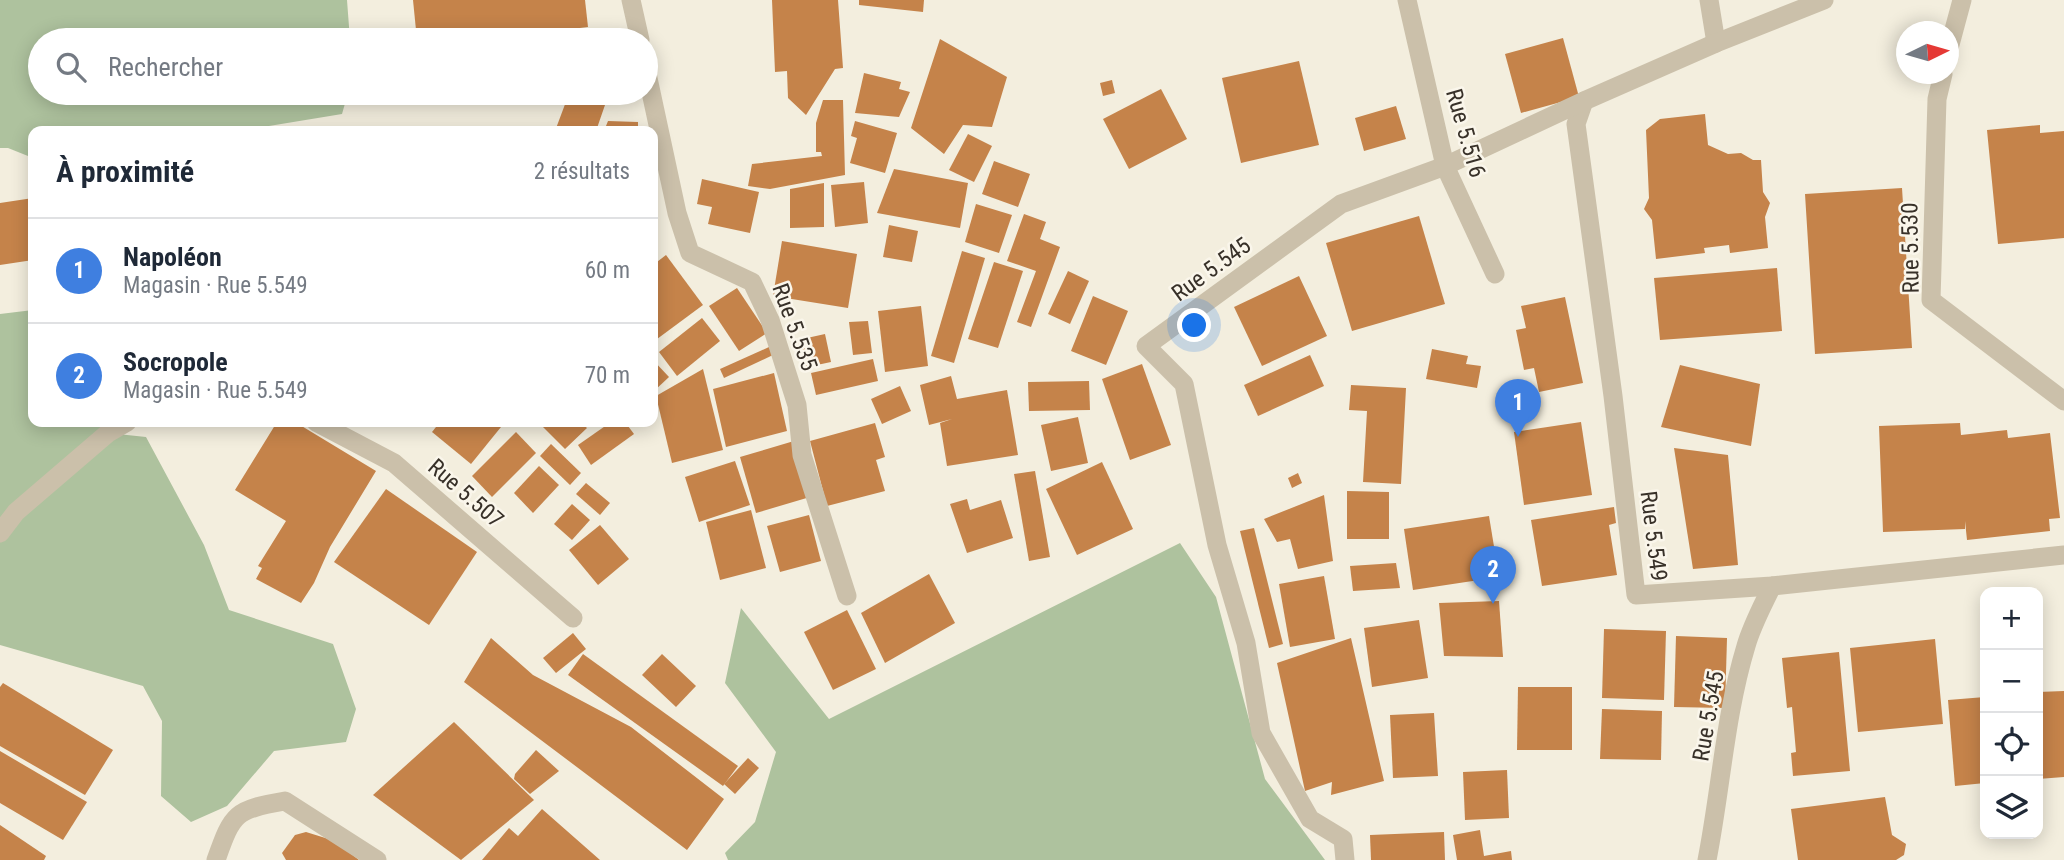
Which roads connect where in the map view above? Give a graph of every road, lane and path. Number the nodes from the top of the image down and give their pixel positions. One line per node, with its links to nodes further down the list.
1 (631, 0): 7 (street)
2 (1407, 0): 12 (street, Rue 5.516)
3 (1709, 0): 8 (street)
4 (1825, 0): 8 (street, Rue 5.545)
5 (1962, 0): 6 (street)
6 (1956, 21)
7 (637, 28)
8 (1716, 43): 10 (street, Rue 5.545)
9 (1941, 84): 14 (street, Rue 5.530)
10 (1584, 101): 12 (street, Rue 5.545); 19 (street, Rue 5.549)
11 (654, 105): 20 (street, Rue 5.535)
12 (1445, 166): 13 (street, Rue 5.516); 24 (street, Rue 5.545)
13 (1495, 274)
14 (2064, 401)
15 (118, 427): 17 (street)
16 (326, 427): 21 (street, Rue 5.507)
17 (0, 533)
18 (2064, 555): 19 (street, Rue 5.549)
19 (1772, 586): 25 (street, Rue 5.545)
20 (847, 596)
21 (573, 618)
22 (216, 860): 23 (street)
23 (377, 860)
24 (1345, 860)
25 (1707, 860)

